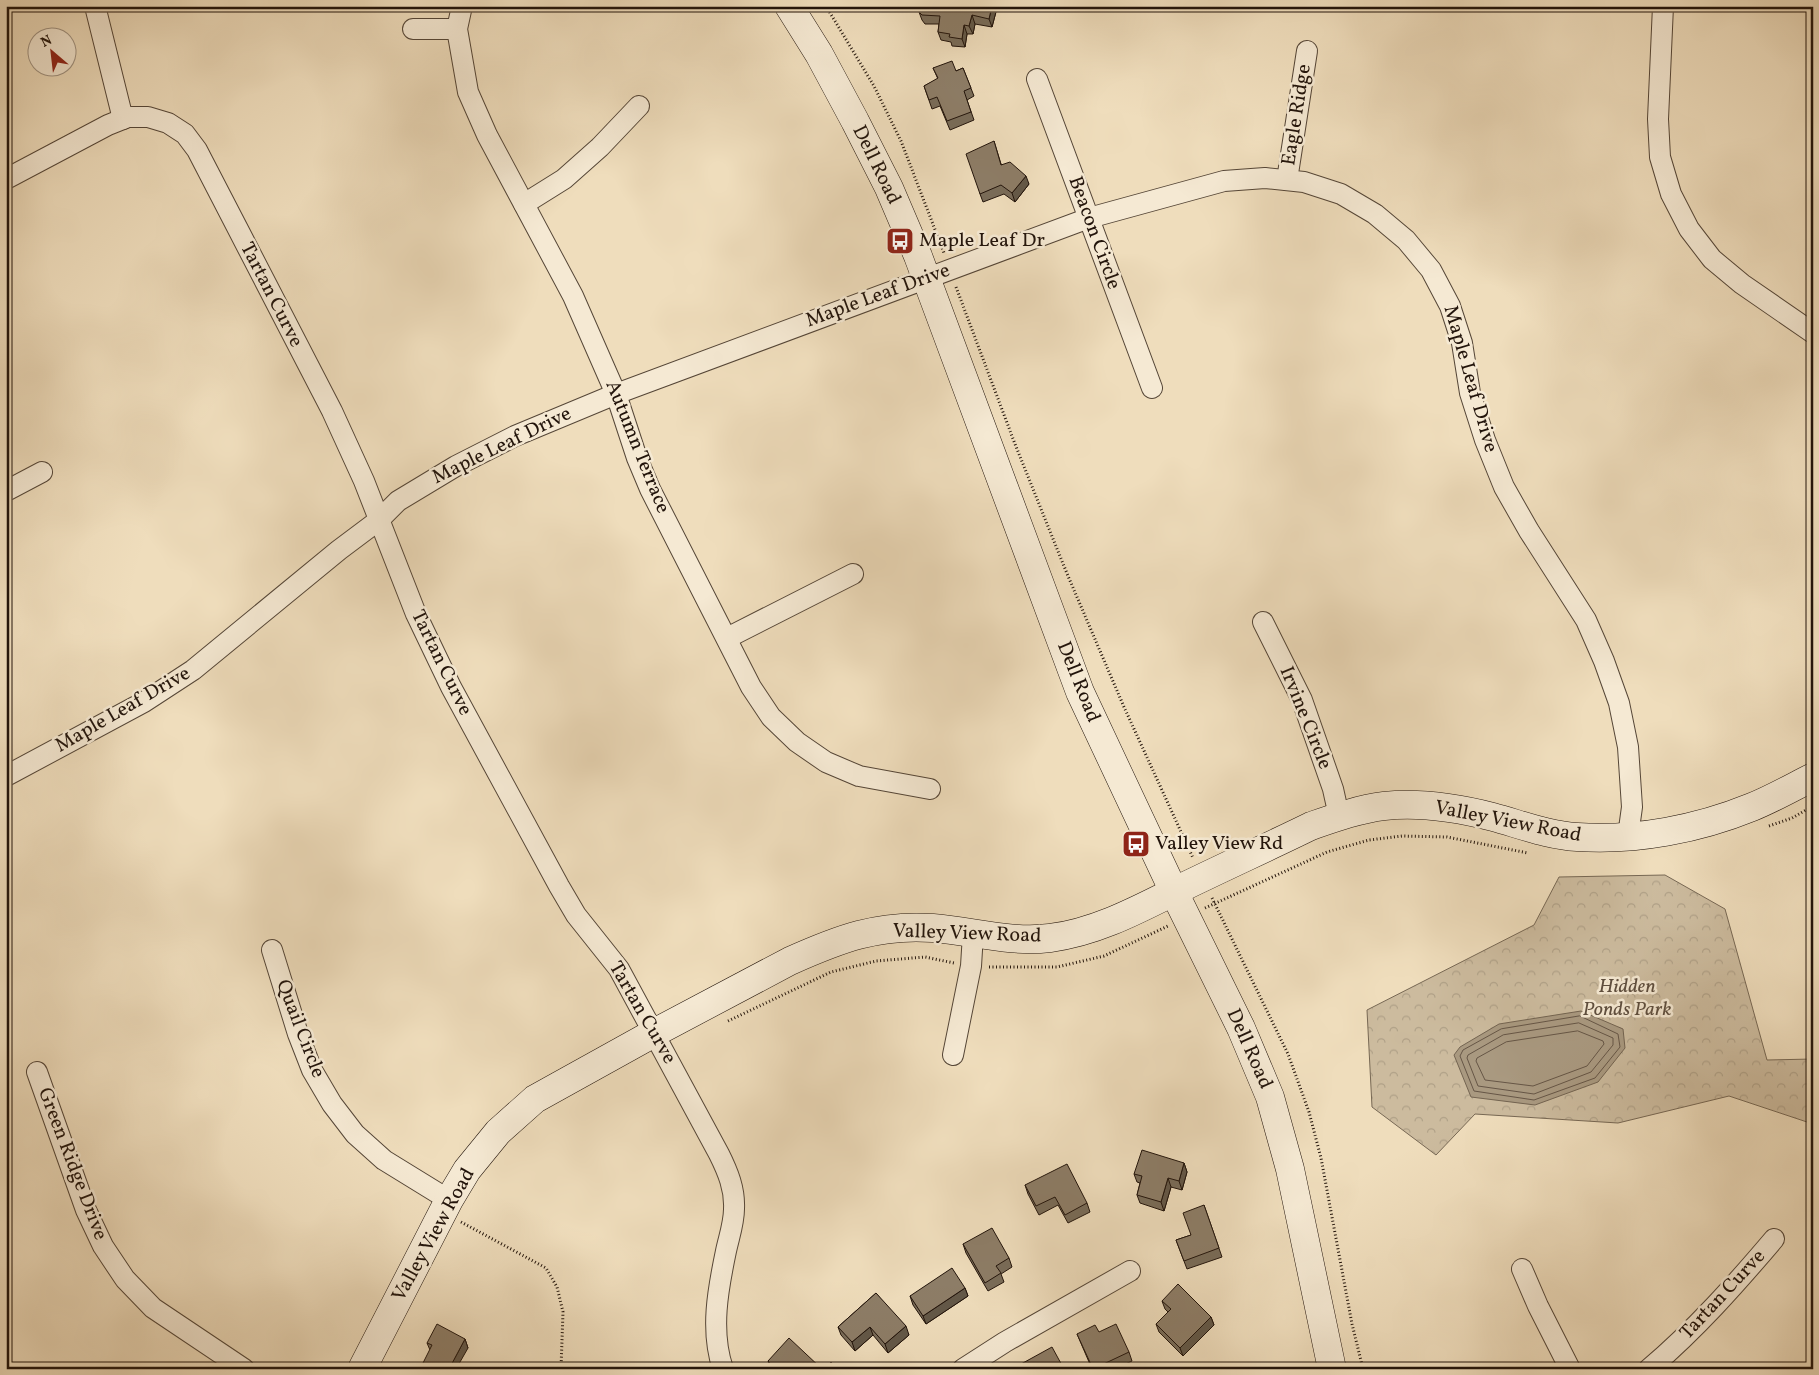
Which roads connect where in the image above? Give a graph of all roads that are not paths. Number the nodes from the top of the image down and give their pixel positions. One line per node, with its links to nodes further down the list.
1 (95, 6): 10 (street)
2 (462, 6): 6 (street, Autumn Terrace)
3 (789, 6): 15 (street, Dell Road)
4 (1663, 6): 16 (street)
5 (413, 29): 6 (street)
6 (457, 29): 13 (street, Autumn Terrace)
7 (1307, 51): 12 (street, Eagle Ridge)
8 (1037, 79): 14 (street, Beacon Circle)
9 (639, 106): 13 (street)
10 (123, 119): 11 (street, Tartan Curve); 21 (street, Tartan Curve)
11 (6, 179)
12 (1287, 180): 14 (street, Maple Leaf Drive); 29 (street, Maple Leaf Drive)
13 (524, 204): 18 (street, Autumn Terrace)
14 (1089, 218): 15 (street, Maple Leaf Drive); 17 (street, Beacon Circle)
15 (937, 273): 18 (street, Maple Leaf Drive); 30 (street, Dell Road)
16 (1813, 333)
17 (1152, 388)
18 (616, 394): 21 (street, Maple Leaf Drive); 24 (street, Autumn Terrace)
19 (42, 472): 20 (street)
20 (6, 491)
21 (379, 520): 25 (street, Maple Leaf Drive); 33 (street, Tartan Curve)
22 (853, 574): 24 (street)
23 (1263, 622): 28 (street, Irvine Circle)
24 (727, 638): 27 (street, Autumn Terrace)
25 (6, 776)
26 (1813, 777): 29 (street, Valley View Road)
27 (930, 789)
28 (1339, 816): 29 (street, Valley View Road); 30 (street, Valley View Road)
29 (1628, 836)
30 (1174, 892): 31 (street, Valley View Road); 44 (street, Dell Road)
31 (973, 934): 33 (street, Valley View Road); 34 (street)
32 (272, 950): 36 (street, Quail Circle)
33 (654, 1033): 36 (street, Valley View Road); 42 (street, Tartan Curve)
34 (953, 1055)
35 (37, 1072): 40 (street, Green Ridge Drive)
36 (446, 1206): 41 (street, Valley View Road)
37 (1774, 1240): 46 (street, Tartan Curve)
38 (1522, 1269): 45 (street)
39 (1130, 1271): 43 (street)
40 (244, 1369)
41 (362, 1369)
42 (723, 1369)
43 (963, 1369)
44 (1332, 1369)
45 (1570, 1369)
46 (1649, 1369)

